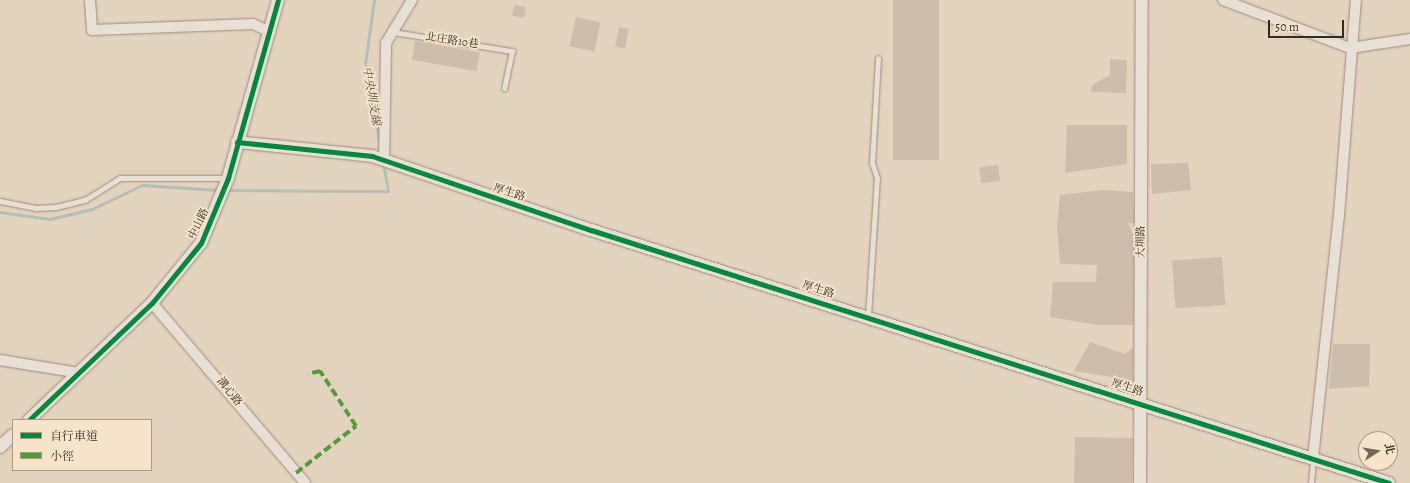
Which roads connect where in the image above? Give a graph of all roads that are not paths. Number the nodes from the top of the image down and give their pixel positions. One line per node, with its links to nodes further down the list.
1 (90, 0): 7 (street)
2 (278, 0): 7 (street, 中山路)
3 (412, 0): 8 (street)
4 (1142, 0): 21 (street, 大圳路)
5 (1223, 0): 10 (street)
6 (1356, 0): 10 (street)
7 (270, 32): 13 (street, 中山路)
8 (393, 32): 12 (lane, 北庄路10巷); 14 (street)
9 (1410, 39): 10 (street)
10 (1350, 48): 25 (street)
11 (878, 58): 18 (lane)
12 (504, 88)
13 (236, 142): 14 (street, 厚生路); 15 (street, 中山路)
14 (384, 161): 18 (street, 厚生路)
15 (228, 180): 16 (lane); 17 (street, 中山路)
16 (0, 201)
17 (152, 303): 20 (street, 中山路); 26 (street, 溝心路)
18 (868, 316): 21 (street, 厚生路)
19 (0, 360): 20 (street)
20 (79, 373): 22 (street, 中山路)
21 (1141, 402): 25 (street, 厚生路); 27 (street, 大圳路)
22 (30, 419)
23 (12, 436): 24 (street)
24 (0, 447)
25 (1313, 458): 28 (lane); 29 (street, 厚生路)
26 (305, 483)
27 (1140, 483)
28 (1311, 483)
29 (1389, 483)

